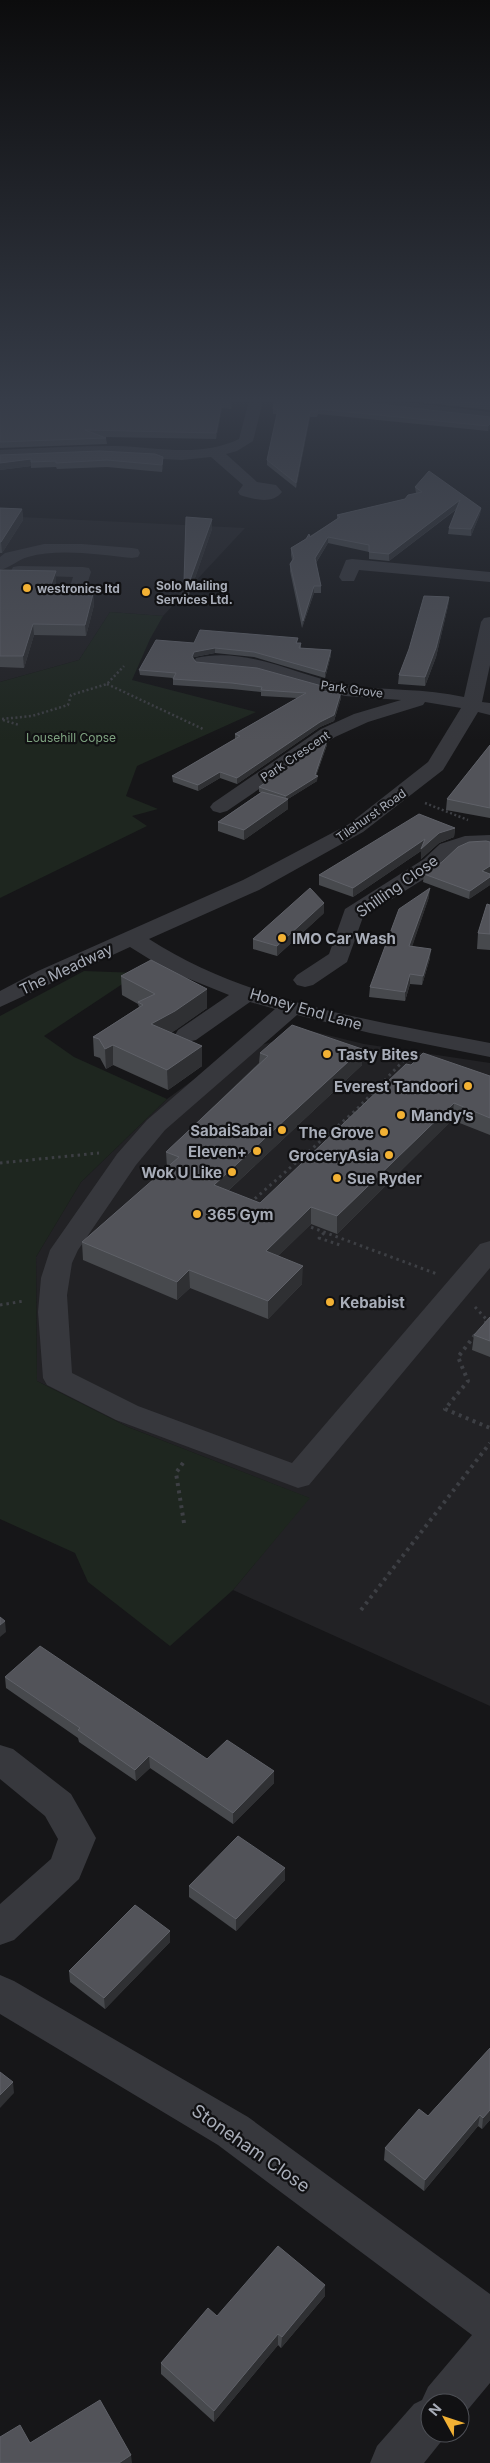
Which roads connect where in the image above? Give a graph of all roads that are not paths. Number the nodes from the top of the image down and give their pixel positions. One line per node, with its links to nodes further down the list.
1 (132, 553): 2 (street)
2 (0, 565)
3 (353, 565): 5 (street)
4 (0, 570): 6 (street)
5 (490, 577)
6 (77, 593)
7 (490, 622): 10 (street, Tilehurst Road)
8 (203, 662): 9 (street, Park Grove)
9 (432, 697): 10 (street, Park Grove); 11 (street, Park Crescent)
10 (481, 707): 13 (street, Tilehurst Road)
11 (220, 807)
12 (490, 841): 14 (street, Shilling Close)
13 (133, 939): 15 (street, Honey End Lane); 16 (street, The Meadway)
14 (305, 980)
15 (247, 993): 17 (street, Honey End Lane); 18 (street)
16 (0, 1000)
17 (292, 1007): 19 (street, Honey End Lane); 20 (street)
18 (187, 1035)
19 (490, 1050)
20 (490, 1250)
21 (0, 1759): 22 (street)
22 (0, 1928)
23 (0, 1993): 24 (street, Stoneham Close)
24 (490, 2321)
25 (490, 2348): 26 (street)
26 (452, 2393)
27 (420, 2432): 28 (street)
28 (394, 2463)

